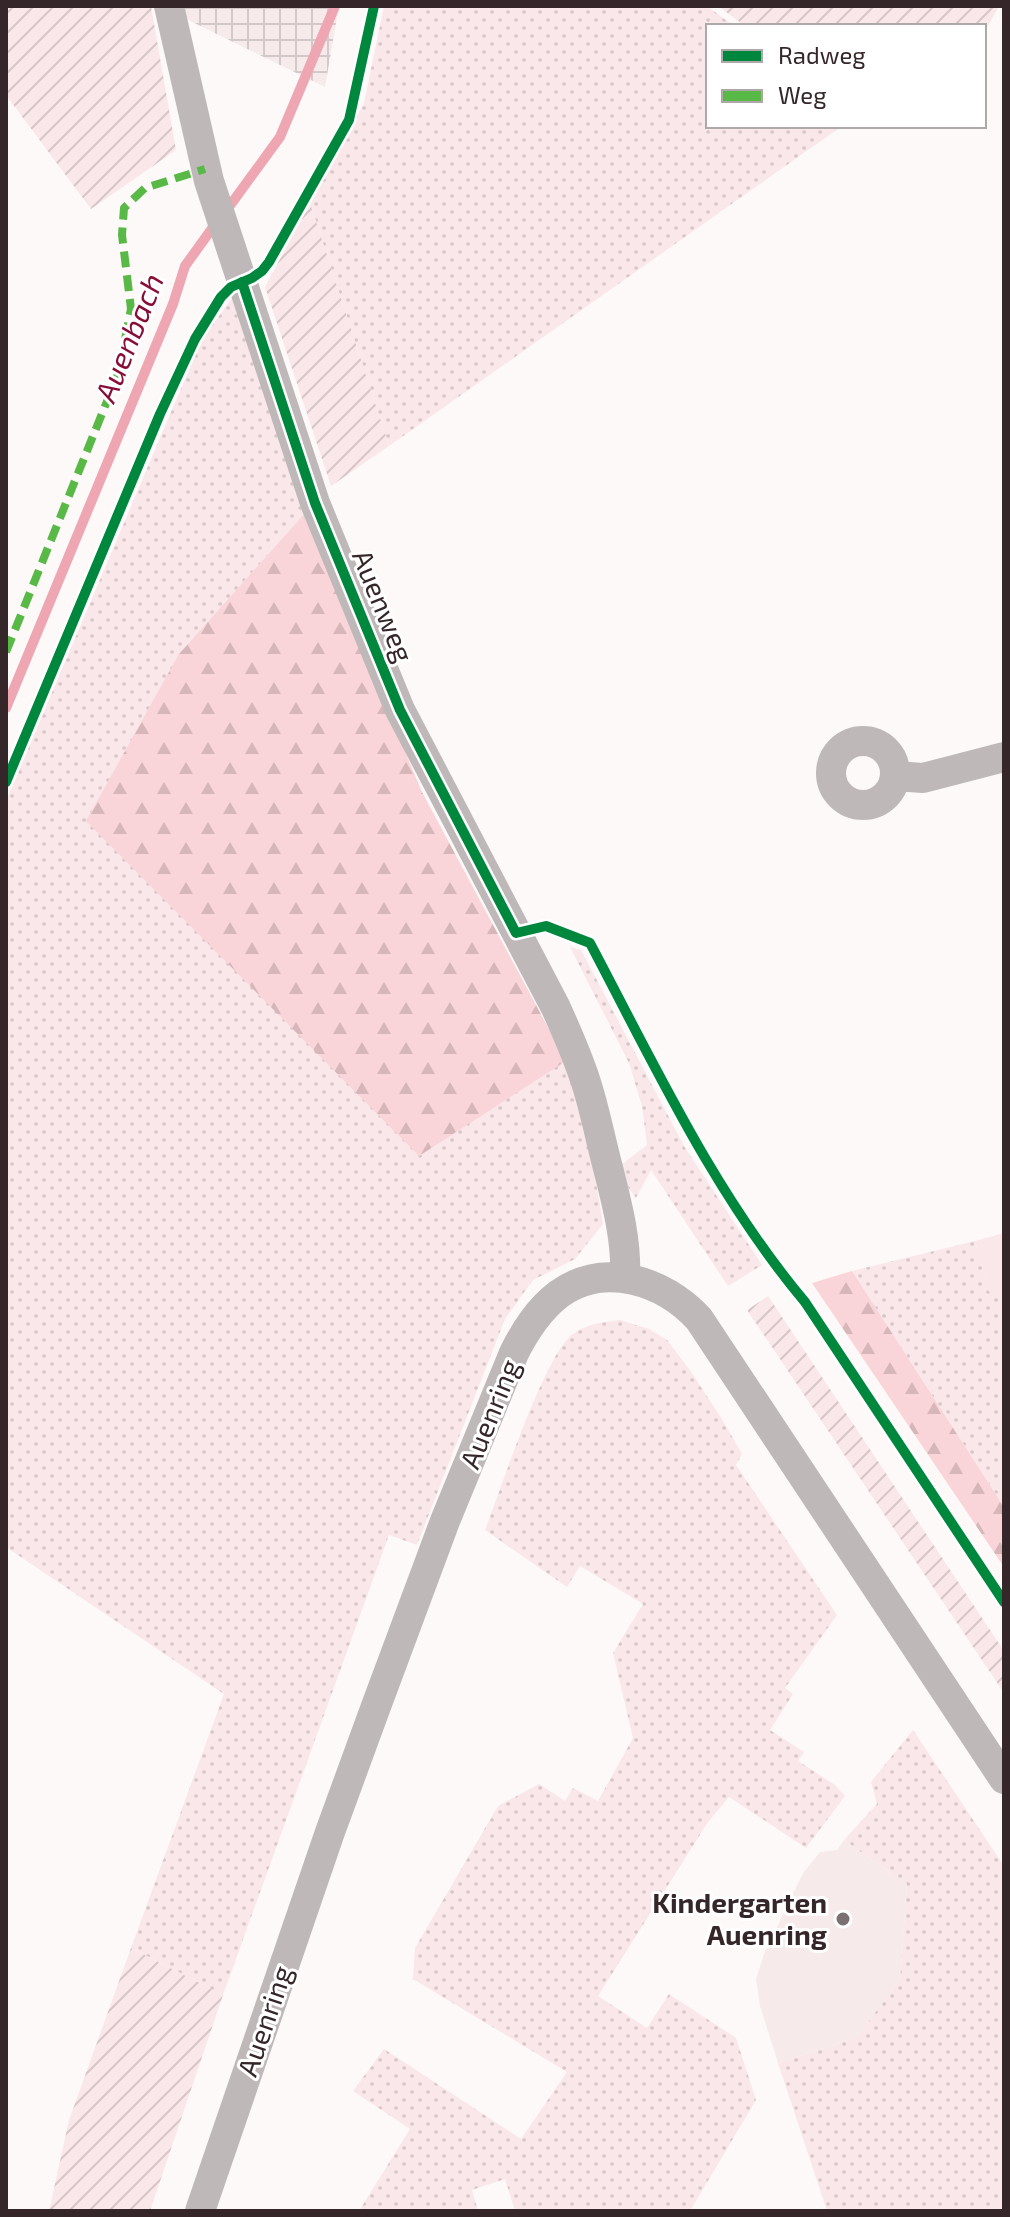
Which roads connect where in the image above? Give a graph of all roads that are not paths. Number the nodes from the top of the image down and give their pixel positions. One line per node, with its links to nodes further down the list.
1 (169, 6): 4 (street, Auenweg)
2 (1004, 757): 3 (street)
3 (895, 776)
4 (625, 1278): 5 (street, Auenring); 6 (street, Auenring)
5 (1004, 1779)
6 (200, 2211)

